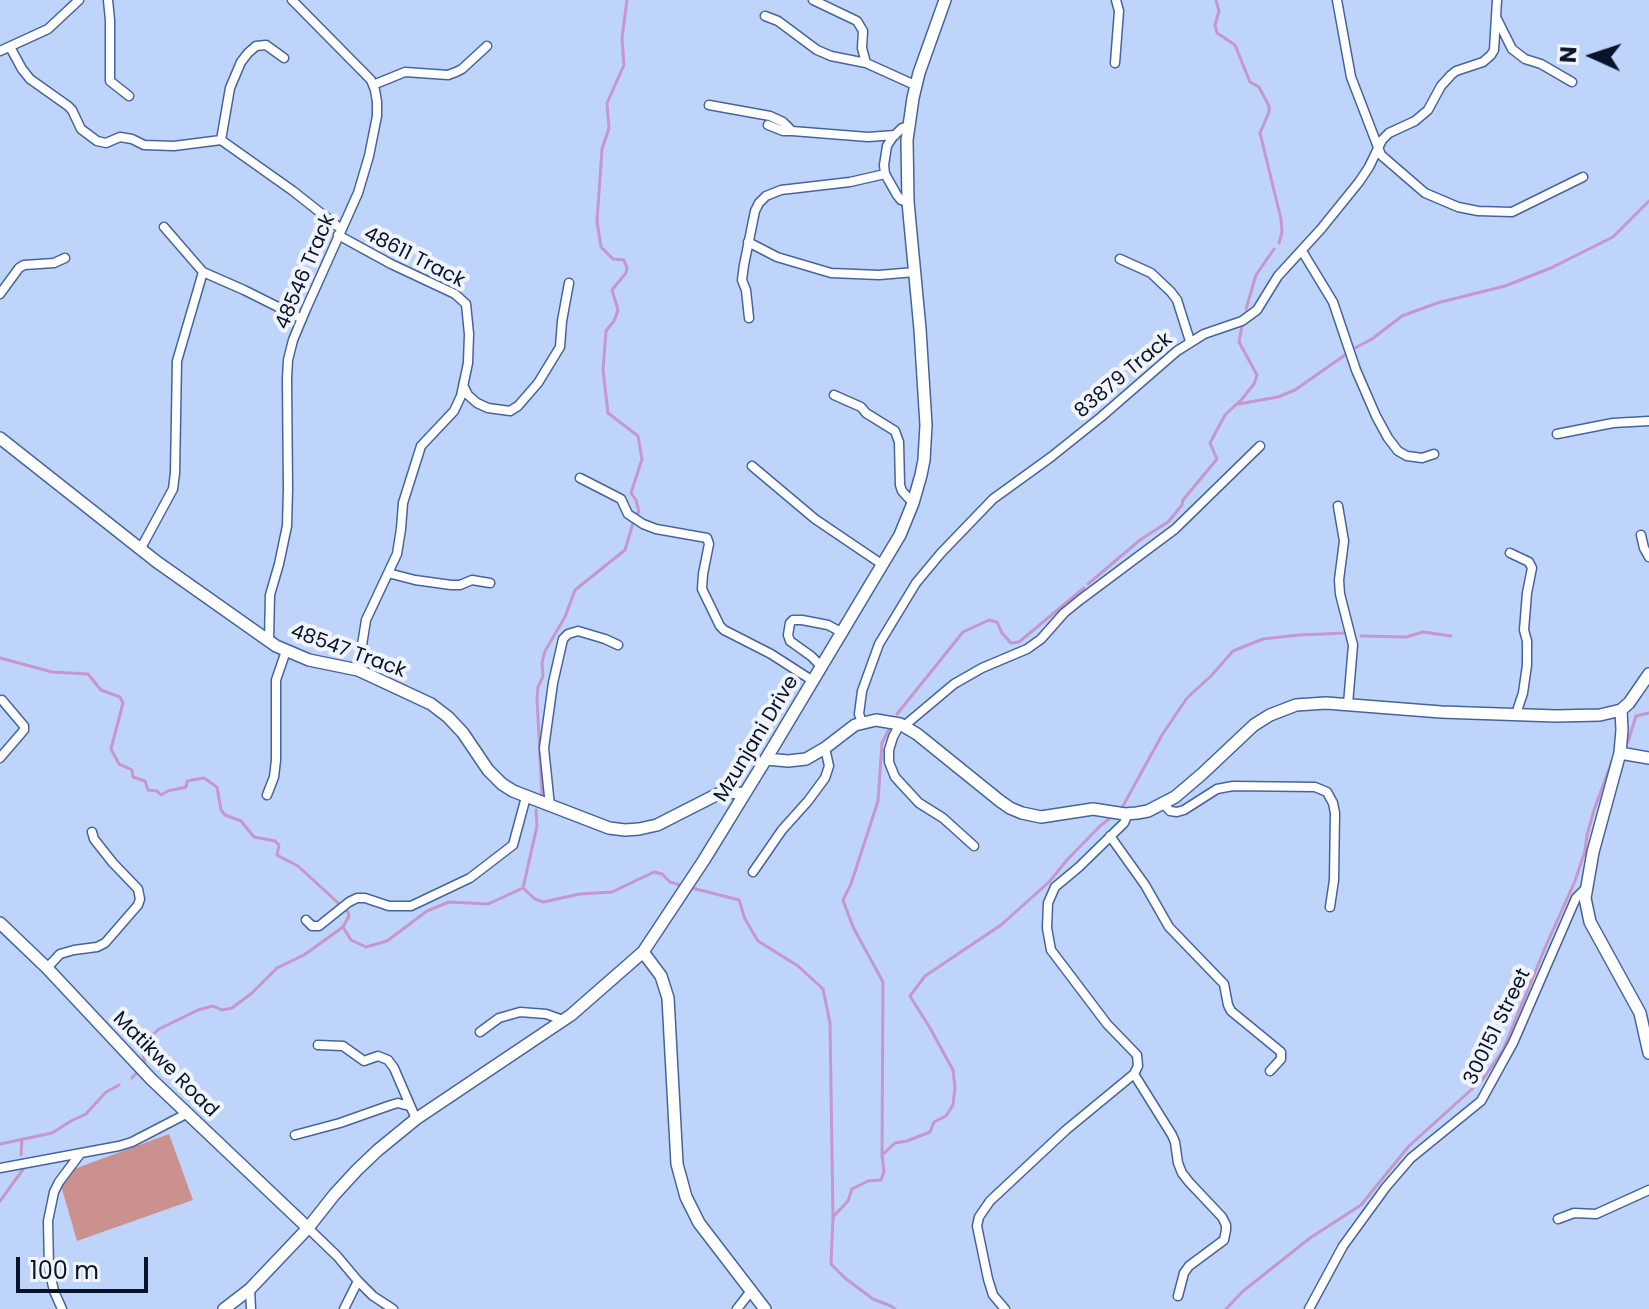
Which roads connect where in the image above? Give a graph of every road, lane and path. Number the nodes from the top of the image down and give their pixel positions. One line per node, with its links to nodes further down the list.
1 (79, 0): 12 (street)
2 (108, 0): 20 (street)
3 (292, 0): 18 (street)
4 (813, 0): 15 (street)
5 (945, 0): 19 (street, Mzunjani Drive)
6 (1116, 0): 16 (street)
7 (1337, 0): 27 (street)
8 (1497, 0): 10 (street)
9 (765, 16): 15 (street)
10 (1495, 16): 17 (street); 27 (street, 83879 Track)
11 (487, 46): 18 (street)
12 (10, 47): 13 (street); 26 (street)
13 (0, 51)
14 (284, 58): 26 (street)
15 (866, 63): 19 (street)
16 (1115, 63)
17 (1572, 82)
18 (373, 85): 32 (street, 48546 Track)
19 (917, 86): 23 (street, Mzunjani Drive)
20 (129, 96)
21 (709, 105): 24 (street)
22 (768, 125): 24 (street)
23 (909, 126): 25 (street); 30 (street, Mzunjani Drive)
24 (792, 131): 25 (street)
25 (895, 135): 28 (street)
26 (221, 140): 32 (street)
27 (1378, 149): 29 (street); 34 (street, 83879 Track)
28 (885, 174): 30 (street); 33 (street)
29 (1583, 177)
30 (908, 202): 38 (street, Mzunjani Drive)
31 (164, 227): 37 (street)
32 (340, 232): 42 (street, 48546 Track); 44 (street, 48611 Track)
33 (748, 242): 38 (street); 41 (street)
34 (1302, 251): 43 (street, 83879 Track); 50 (street)
35 (65, 258): 40 (street)
36 (1120, 259): 43 (street)
37 (203, 272): 42 (street); 56 (street)
38 (915, 272): 53 (street, Mzunjani Drive)
39 (569, 283): 44 (street)
40 (0, 294)
41 (749, 318)
42 (302, 319): 63 (street, 48546 Track)
43 (1190, 341): 74 (street, 83879 Track)
44 (464, 387): 60 (street, 48611 Track)
45 (834, 395): 53 (street)
46 (1649, 421): 47 (street)
47 (1557, 434)
48 (0, 438): 56 (street, 48547 Track)
49 (1260, 446): 75 (street)
50 (1434, 454)
51 (752, 466): 59 (street)
52 (580, 478): 69 (street)
53 (913, 503): 59 (street, Mzunjani Drive)
54 (1338, 506): 71 (street)
55 (1641, 535): 58 (street)
56 (141, 548): 63 (street, 48547 Track)
57 (1510, 553): 73 (street)
58 (1649, 557)
59 (883, 565): 62 (street, Mzunjani Drive)
60 (388, 573): 61 (street); 67 (street, 48611 Track)
61 (490, 583)
62 (843, 633): 66 (street, Mzunjani Drive); 66 (street)
63 (269, 640): 65 (street, 48547 Track)
64 (618, 645): 85 (street)
65 (286, 651): 67 (street, 48547 Track); 82 (street)
66 (822, 667): 69 (street, Mzunjani Drive)
67 (358, 670): 83 (street, 48547 Track)
68 (1649, 674): 72 (street)
69 (813, 681): 80 (street, Mzunjani Drive)
70 (2, 700): 78 (street)
71 (1348, 704): 73 (street); 84 (street)
72 (1621, 710): 73 (street); 77 (street, 300151 Street)
73 (1516, 714)
74 (862, 722): 75 (street); 76 (street)
75 (902, 725): 86 (street); 89 (street)
76 (825, 748): 80 (street); 90 (street)
77 (1620, 753): 79 (street); 91 (street, 300151 Street)
78 (0, 758)
79 (1649, 758)
80 (766, 759): 81 (street, Mzunjani Drive)
81 (744, 794): 85 (street, 48547 Track); 95 (street, Mzunjani Drive)
82 (267, 795)
83 (526, 797): 85 (street, 48547 Track); 93 (street)
84 (1163, 803): 86 (street); 92 (street)
85 (550, 806)
86 (1128, 814): 88 (street)
87 (92, 832): 96 (street)
88 (1110, 836): 102 (street); 103 (street)
89 (974, 846)
90 (753, 872)
91 (1586, 888): 97 (street); 125 (street, 300151 Street)
92 (1330, 907)
93 (306, 920)
94 (0, 923): 96 (street, Matikwe Road)
95 (643, 952): 98 (street, Mzunjani Drive); 115 (street)
96 (47, 968): 105 (street, Matikwe Road)
97 (1644, 1010): 101 (street)
98 (563, 1020): 99 (street); 106 (street, Mzunjani Drive)
99 (480, 1032)
100 (318, 1045): 104 (street)
101 (1649, 1053)
102 (1270, 1071)
103 (1134, 1074): 116 (street); 124 (street)
104 (409, 1106): 106 (street); 107 (street)
105 (186, 1114): 108 (street); 112 (street, Matikwe Road)
106 (416, 1119): 112 (street, Mzunjani Drive)
107 (295, 1135)
108 (80, 1154): 109 (street); 117 (street)
109 (0, 1168)
110 (1649, 1190): 111 (street)
111 (1558, 1219)
112 (308, 1228): 113 (street); 114 (street, Mzunjani Drive)
113 (358, 1281): 120 (street); 121 (street)
114 (250, 1289): 118 (street, Mzunjani Drive); 119 (street)
115 (751, 1291): 122 (street); 123 (street)
116 (1178, 1296)
117 (62, 1309)
118 (224, 1309)
119 (251, 1309)
120 (344, 1309)
121 (393, 1309)
122 (737, 1309)
123 (765, 1309)
124 (1005, 1309)
125 (1309, 1309)

